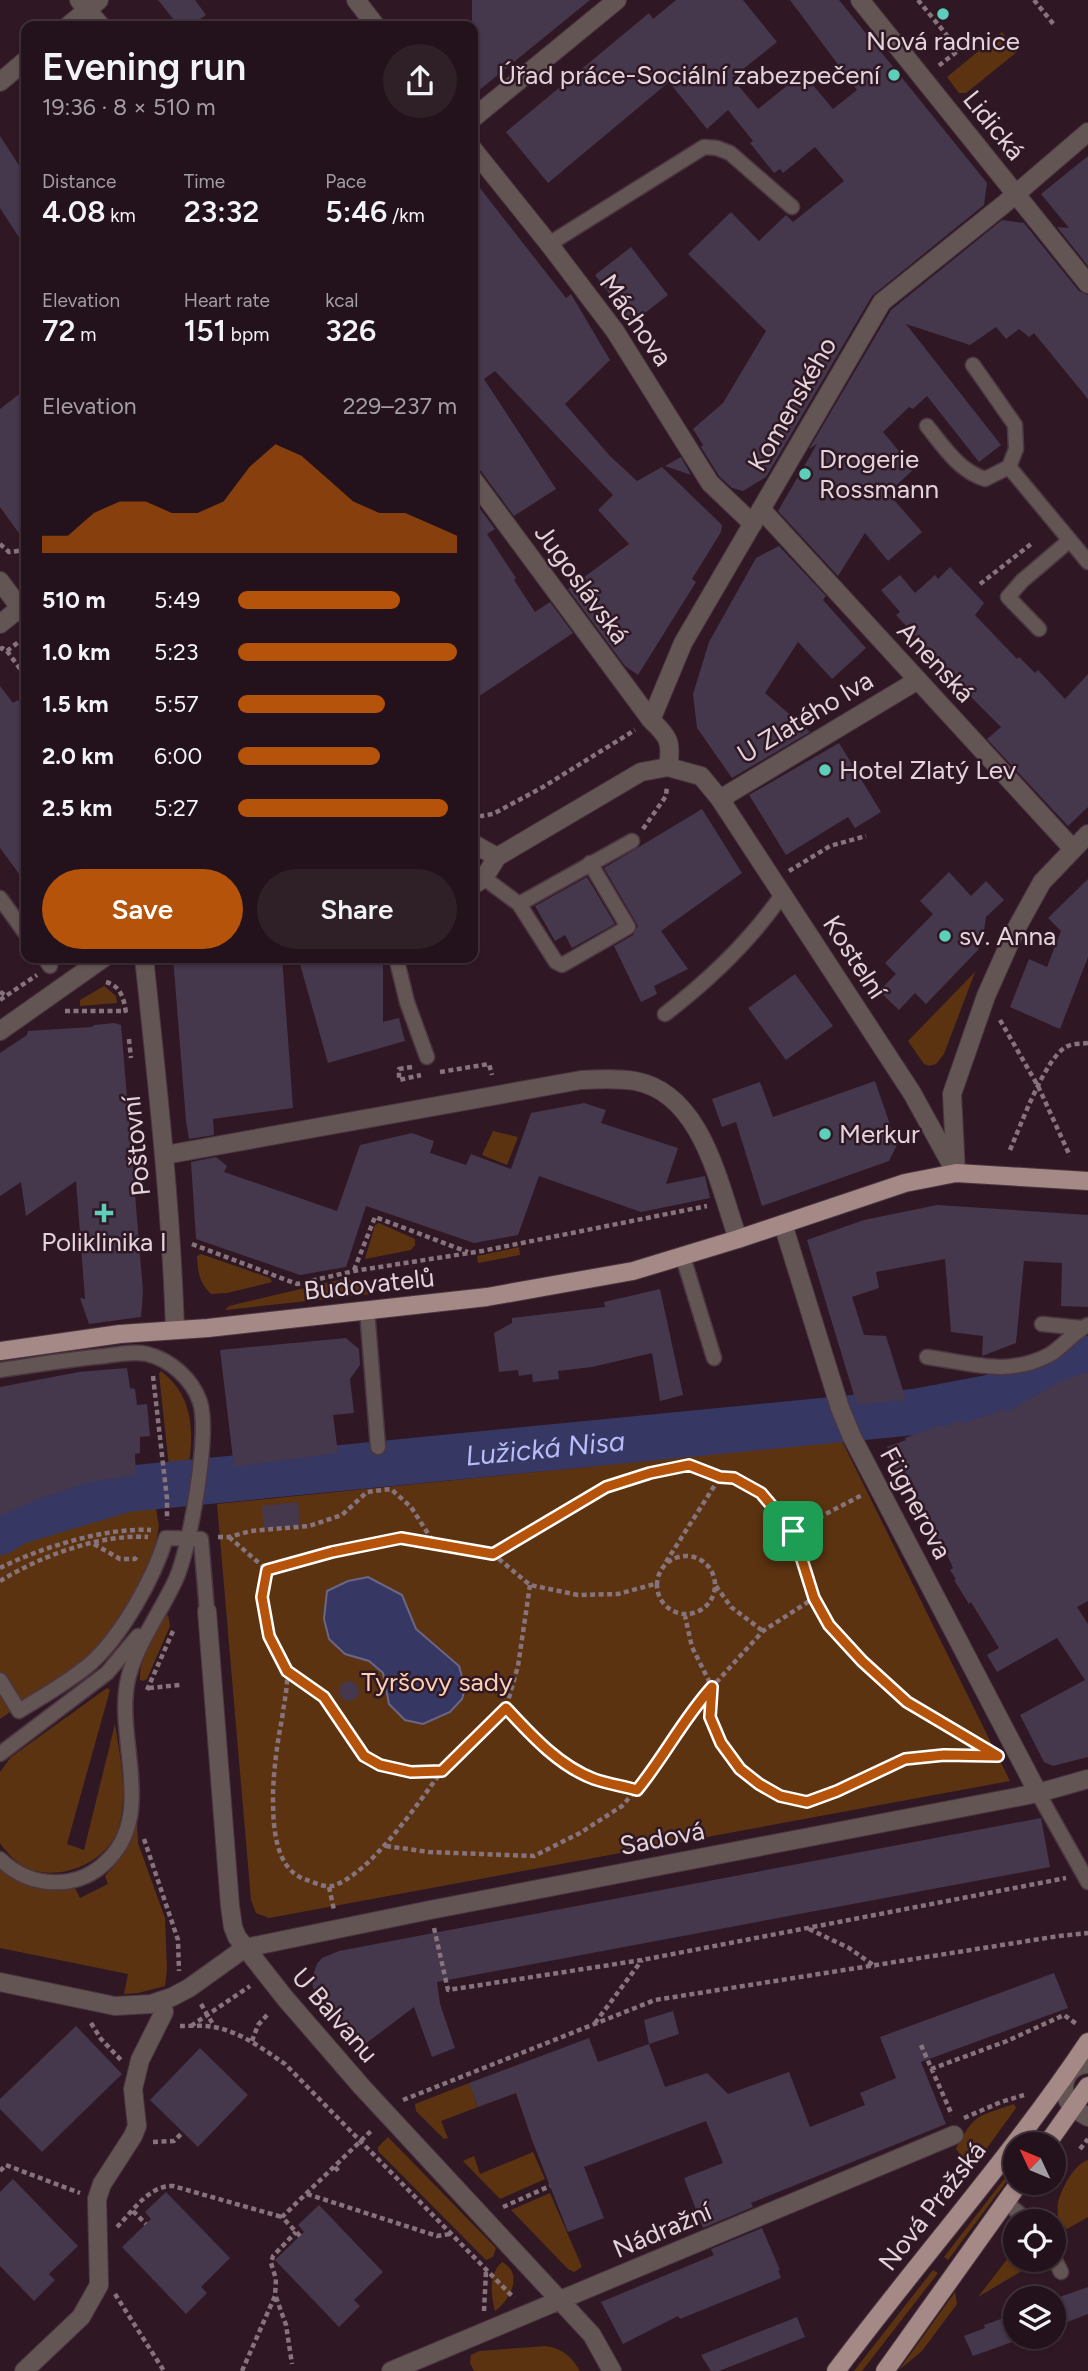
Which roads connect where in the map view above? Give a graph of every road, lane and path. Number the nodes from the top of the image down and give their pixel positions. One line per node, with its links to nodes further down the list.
1 (356, 0): 9 (street)
2 (617, 0): 14 (street)
3 (860, 0): 17 (street, Lidická)
4 (918, 0): 12 (path)
5 (1034, 0): 10 (path)
6 (88, 3): 7 (street); 8 (street)
7 (72, 21)
8 (97, 21)
9 (372, 21)
10 (1055, 26)
11 (21, 64): 13 (street)
12 (934, 70)
13 (0, 82)
14 (478, 114)
15 (1088, 132): 17 (street, Komenského)
16 (478, 155): 19 (street, Máchova)
17 (1016, 193): 20 (street, Lidická); 25 (street, Komenského)
18 (792, 207): 19 (lane)
19 (549, 244): 25 (street, Máchova)
20 (1088, 284)
21 (973, 365): 23 (lane)
22 (927, 426): 23 (lane)
23 (1009, 467): 26 (lane)
24 (478, 486): 42 (street, Jugoslávská)
25 (757, 516): 41 (street, Anenská); 42 (street, Komenského)
26 (1057, 524): 27 (lane); 32 (path)
27 (1070, 540): 30 (lane); 36 (lane)
28 (0, 544): 29 (path)
29 (21, 551)
30 (1088, 562)
31 (0, 582): 33 (street)
32 (980, 584)
33 (21, 606)
34 (21, 611): 35 (street)
35 (0, 624)
36 (1039, 629)
37 (21, 640): 39 (path)
38 (0, 650): 39 (path)
39 (7, 650): 40 (path)
40 (21, 670)
41 (918, 680): 45 (street, U Zlatého lva); 51 (street, Anenská)
42 (651, 720): 43 (street); 46 (path)
43 (668, 767): 45 (street, Kostelní); 52 (street)
44 (666, 796): 49 (path)
45 (720, 799): 55 (street, Kostelní)
46 (481, 816)
47 (1088, 834): 51 (street)
48 (866, 836): 55 (path)
49 (632, 841): 53 (lane)
50 (478, 846): 52 (street)
51 (1073, 849): 79 (street)
52 (497, 857): 54 (street)
53 (590, 863): 57 (lane); 57 (lane)
54 (478, 882): 57 (lane)
55 (778, 888): 68 (lane); 79 (street, Kostelní)
56 (0, 898): 58 (lane)
57 (519, 904)
58 (21, 927)
59 (46, 963): 64 (path)
60 (96, 963): 70 (street)
61 (145, 963): 77 (street, Poštovní)
62 (397, 963): 72 (lane)
63 (0, 992): 64 (path)
64 (7, 996): 65 (path)
65 (0, 1000)
66 (124, 1001): 67 (path)
67 (54, 1012)
68 (664, 1014)
69 (1000, 1020): 75 (path)
70 (0, 1031)
71 (1088, 1043): 75 (path)
72 (427, 1057)
73 (439, 1072): 74 (path)
74 (488, 1079)
75 (1038, 1086): 76 (path); 78 (path)
76 (1010, 1150)
77 (165, 1155): 81 (street); 91 (street, Poštovní)
78 (1070, 1156)
79 (956, 1173): 80 (main road, Budovatelů); 82 (main road, Budovatelů)
80 (1088, 1181)
81 (724, 1202): 83 (street); 85 (path)
82 (783, 1224): 83 (main road, Budovatelů); 101 (street, Fügnerova)
83 (738, 1239): 86 (main road, Budovatelů)
84 (192, 1245): 87 (path)
85 (470, 1253): 87 (path); 87 (path)
86 (683, 1257): 88 (main road, Budovatelů); 96 (lane)
87 (354, 1271)
88 (367, 1310): 91 (main road, Budovatelů); 99 (lane)
89 (1042, 1324): 90 (lane)
90 (1085, 1327): 94 (lane)
91 (175, 1329): 92 (main road, Budovatelů)
92 (68, 1342): 93 (main road, Budovatelů); 95 (lane)
93 (0, 1351)
94 (927, 1357)
95 (79, 1358): 97 (lane); 106 (lane)
96 (714, 1358)
97 (0, 1370)
98 (153, 1376): 102 (path)
99 (377, 1447)
100 (720, 1477): 103 (path); 109 (path); 110 (path)
101 (878, 1487): 103 (path); 134 (street, Fügnerova)
102 (167, 1499)
103 (793, 1531): 117 (path)
104 (160, 1534): 105 (path); 106 (lane); 111 (path); 124 (lane)
105 (142, 1537): 107 (path); 107 (path)
106 (188, 1539): 118 (lane); 119 (lane)
107 (93, 1543): 113 (path)
108 (435, 1544): 109 (path); 112 (path); 112 (path)
109 (493, 1554): 115 (path)
110 (665, 1563): 114 (path); 116 (path)
111 (0, 1568)
112 (267, 1570): 123 (path)
113 (0, 1581)
114 (655, 1584): 115 (path); 120 (path)
115 (530, 1586): 129 (path)
116 (716, 1586): 120 (path); 122 (path)
117 (814, 1598): 122 (path); 126 (path)
118 (162, 1604): 130 (lane); 137 (lane)
119 (207, 1611): 144 (street, U Balvanu)
120 (685, 1616): 126 (path)
121 (175, 1627): 127 (path)
122 (763, 1631): 126 (path)
123 (287, 1671): 131 (path); 139 (path)
124 (0, 1680)
125 (180, 1685): 127 (path)
126 (712, 1687): 133 (path)
127 (149, 1688): 128 (path)
128 (142, 1698)
129 (506, 1708): 131 (path); 133 (path)
130 (0, 1754)
131 (442, 1771): 136 (path)
132 (1088, 1779): 134 (street, Sadová)
133 (637, 1790): 136 (path)
134 (1038, 1793): 138 (lane); 144 (street, Sadová)
135 (144, 1837): 147 (path)
136 (385, 1846): 139 (path)
137 (0, 1859)
138 (1086, 1878): 142 (path)
139 (329, 1887): 140 (path)
140 (333, 1906)
141 (434, 1927): 145 (path)
142 (808, 1929): 145 (path); 146 (path)
143 (1088, 1933): 146 (path)
144 (245, 1948): 151 (street); 195 (street, U Balvanu)
145 (642, 1960): 155 (path)
146 (876, 1967): 155 (path)
147 (178, 1979)
148 (0, 1982): 151 (street)
149 (246, 1990): 153 (path)
150 (196, 1996): 153 (path)
151 (162, 2001): 172 (street)
152 (268, 2014): 158 (path)
153 (208, 2015): 156 (path); 156 (path)
154 (88, 2016): 160 (path)
155 (594, 2023): 166 (path)
156 (215, 2027): 158 (path)
157 (1084, 2034): 162 (path); 163 (main road, Nová Pražská)
158 (252, 2041): 174 (path)
159 (921, 2045): 162 (path)
160 (124, 2063)
161 (1088, 2064): 163 (street)
162 (932, 2069): 165 (path)
163 (1067, 2073): 167 (street); 203 (main road, Nová Pražská)
164 (1088, 2086): 167 (main road)
165 (1035, 2092)
166 (401, 2101)
167 (1080, 2112): 170 (main road)
168 (376, 2126): 174 (path)
169 (183, 2132): 172 (path)
170 (1059, 2132)
171 (954, 2135): 195 (street, Nádražní)
172 (133, 2136): 182 (street)
173 (1088, 2139): 175 (path)
174 (360, 2142): 176 (path); 189 (path)
175 (1080, 2150)
176 (335, 2167): 178 (path); 180 (path)
177 (0, 2171): 182 (path)
178 (340, 2173)
179 (550, 2186): 184 (path)
180 (307, 2194): 187 (path); 189 (path)
181 (1011, 2195): 183 (main road, Nová Pražská)
182 (97, 2199): 190 (street)
183 (1006, 2202): 185 (lane); 204 (main road, Nová Pražská)
184 (503, 2207)
185 (1014, 2209)
186 (133, 2211): 187 (path); 188 (path); 190 (path)
187 (282, 2217): 194 (path)
188 (146, 2224)
189 (450, 2234): 191 (path)
190 (97, 2247): 192 (street)
191 (486, 2270): 193 (path); 196 (path)
192 (98, 2271): 198 (street); 199 (path)
193 (510, 2294)
194 (275, 2296): 197 (path); 200 (path)
195 (559, 2301): 201 (street, Nádražní); 202 (street, U Balvanu)
196 (484, 2311)
197 (292, 2364)
198 (24, 2371)
199 (164, 2371)
200 (242, 2371)
201 (391, 2371)
202 (612, 2371)
203 (836, 2371)
204 (885, 2371)

